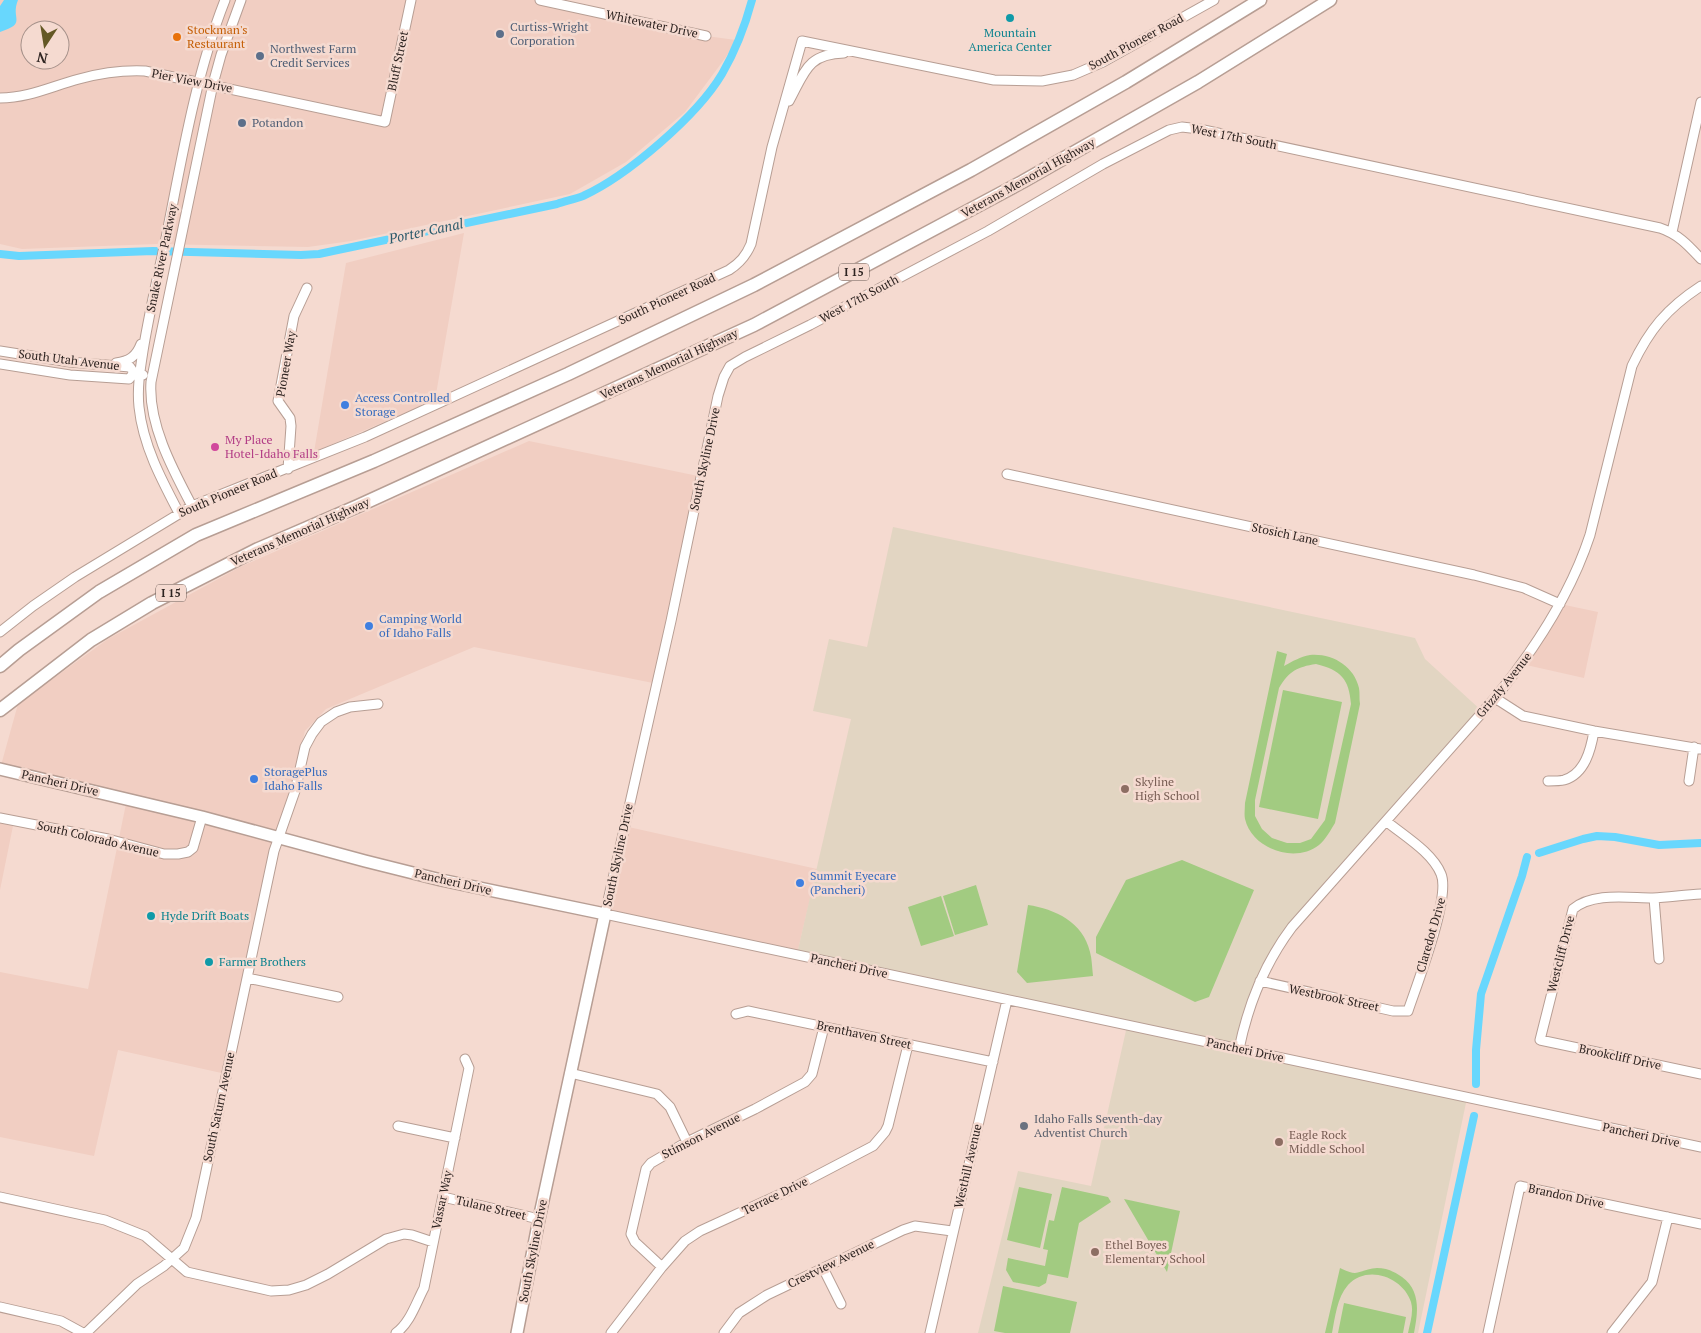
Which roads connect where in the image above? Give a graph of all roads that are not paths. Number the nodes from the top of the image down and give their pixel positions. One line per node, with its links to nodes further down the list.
1 (225, 0): 11 (street, Snake River Parkway)
2 (241, 0): 12 (street, Snake River Parkway)
3 (411, 0): 16 (street, Bluff Street)
4 (540, 0): 8 (street, Whitewater Drive)
5 (1214, 0): 10 (street, South Pioneer Road)
6 (1260, 0): 34 (highway)
7 (1330, 0): 37 (highway, Veterans Memorial Highway / I 15)
8 (552, 1): 9 (street, Whitewater Drive)
9 (706, 36)
10 (861, 53): 15 (street); 15 (street, South Pioneer Road)
11 (199, 82): 12 (street, Pier View Drive); 13 (street, Pier View Drive); 21 (street, Snake River Parkway)
12 (212, 84): 16 (street, Pier View Drive); 26 (street, Snake River Parkway)
13 (0, 98)
14 (1701, 102): 17 (street)
15 (782, 114): 28 (street, South Pioneer Road)
16 (385, 122)
17 (1672, 232): 18 (street, West 17th South); 27 (street, West 17th South)
18 (1701, 258)
19 (1701, 286): 32 (street, Grizzly Avenue)
20 (306, 288): 28 (street, Pioneer Way)
21 (146, 330): 24 (street); 25 (street, Snake River Parkway)
22 (0, 351): 24 (street, South Utah Avenue)
23 (0, 364): 25 (street, South Utah Avenue)
24 (102, 365): 25 (street, South Utah Avenue)
25 (137, 374): 26 (street, South Utah Avenue); 31 (street, Snake River Parkway)
26 (152, 376): 30 (street, Snake River Parkway)
27 (724, 377): 49 (street, South Skyline Drive)
28 (288, 469): 30 (street, South Pioneer Road)
29 (1008, 474): 32 (street, Stosich Lane)
30 (192, 506): 31 (street, South Pioneer Road)
31 (179, 513): 33 (street, South Pioneer Road)
32 (1560, 604): 35 (street, Grizzly Avenue)
33 (0, 632)
34 (0, 666)
35 (1495, 698): 38 (street); 45 (street, Grizzly Avenue)
36 (378, 704): 46 (street, South Saturn Avenue)
37 (0, 710)
38 (1594, 731): 39 (street); 41 (street)
39 (1698, 748): 42 (street)
40 (0, 769): 43 (main road, Pancheri Drive)
41 (1548, 781)
42 (1688, 782)
43 (202, 817): 44 (street, South Colorado Avenue); 46 (main road, Pancheri Drive)
44 (0, 818)
45 (1386, 821): 52 (street, Grizzly Avenue); 55 (street, Claredot Drive)
46 (278, 838): 49 (main road, Pancheri Drive); 51 (street, South Saturn Avenue)
47 (1701, 894): 48 (street, Westcliff Drive)
48 (1654, 898): 50 (street); 58 (street, Westcliff Drive)
49 (605, 914): 54 (street, Pancheri Drive); 63 (main road, South Skyline Drive)
50 (1659, 959)
51 (247, 978): 53 (street); 76 (street, South Saturn Avenue)
52 (1260, 981): 55 (street, Westbrook Street); 60 (street, Grizzly Avenue)
53 (338, 997)
54 (1007, 1000): 60 (street, Pancheri Drive); 62 (street, Westhill Avenue)
55 (1408, 1011)
56 (736, 1014): 57 (street, Brenthaven Street)
57 (824, 1027): 59 (street, Brenthaven Street); 67 (street, Stimson Avenue)
58 (1540, 1040): 64 (street, Brookcliff Drive)
59 (908, 1045): 62 (street, Brenthaven Street); 77 (street, Terrace Drive)
60 (1240, 1049): 68 (street, Pancheri Drive)
61 (465, 1059): 66 (street, Vassar Way)
62 (993, 1062): 74 (street, Westhill Avenue)
63 (570, 1073): 67 (street); 72 (main road, South Skyline Drive)
64 (1701, 1074)
65 (398, 1126): 66 (street)
66 (455, 1138): 70 (street, Vassar Way)
67 (687, 1142): 77 (street, Stimson Avenue)
68 (1701, 1147)
69 (0, 1197): 76 (street)
70 (443, 1197): 72 (street, Tulane Street); 75 (street, Vassar Way)
71 (1668, 1217): 73 (street, Brandon Drive); 87 (street, Brandon Drive); 88 (street)
72 (539, 1219): 83 (main road, South Skyline Drive)
73 (1701, 1224)
74 (952, 1232): 78 (street, Crestview Avenue); 86 (street, Westhill Avenue)
75 (433, 1242): 76 (street); 82 (street, Vassar Way)
76 (172, 1259): 81 (street, South Saturn Avenue)
77 (662, 1267): 84 (street, Terrace Drive)
78 (823, 1268): 79 (street); 85 (street, Crestview Avenue)
79 (841, 1304)
80 (0, 1307): 81 (street)
81 (84, 1333)
82 (396, 1333)
83 (517, 1333)
84 (611, 1333)
85 (724, 1333)
86 (930, 1333)
87 (1488, 1333)
88 (1612, 1333)

